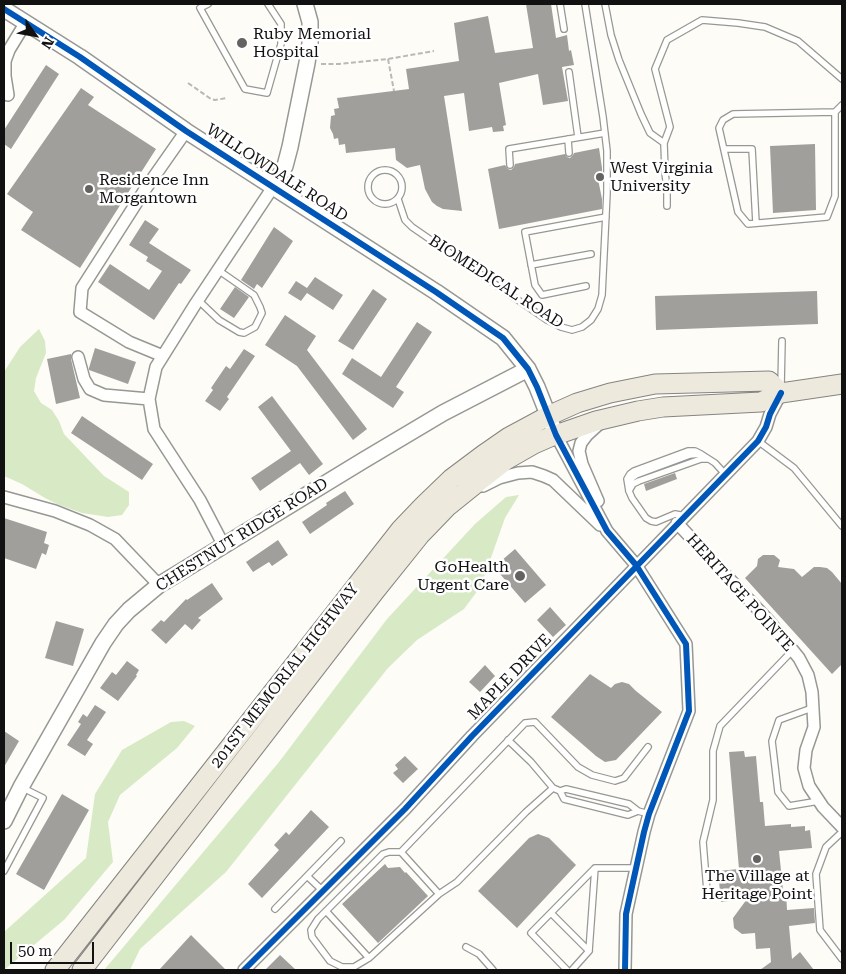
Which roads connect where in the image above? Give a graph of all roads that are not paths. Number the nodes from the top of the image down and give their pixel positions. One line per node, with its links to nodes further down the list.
1 (208, 4): 7 (lane)
2 (268, 4): 7 (lane)
3 (305, 4): 24 (street)
4 (560, 4): 10 (lane)
5 (585, 4): 17 (lane, BIOMEDICAL ROAD)
6 (605, 4): 20 (lane)
7 (199, 6)
8 (4, 9): 9 (street, WILLOWDALE ROAD)
9 (26, 22): 13 (street); 16 (street, WILLOWDALE ROAD)
10 (564, 29)
11 (569, 72): 18 (lane)
12 (842, 79): 20 (lane)
13 (8, 95)
14 (842, 105): 15 (lane)
15 (835, 112): 21 (lane); 28 (lane)
16 (186, 131): 24 (street, WILLOWDALE ROAD); 35 (street)
17 (605, 133): 18 (lane); 27 (lane, BIOMEDICAL ROAD)
18 (578, 137): 19 (lane)
19 (568, 139): 22 (lane); 23 (lane)
20 (664, 143): 26 (lane)
21 (724, 149): 28 (lane); 28 (lane)
22 (570, 153)
23 (510, 164)
24 (273, 188): 31 (street); 37 (street, WILLOWDALE ROAD)
25 (398, 199): 25 (lane); 27 (lane, BIOMEDICAL ROAD)
26 (667, 206)
27 (606, 218): 30 (lane)
28 (756, 223)
29 (591, 254): 30 (lane)
30 (531, 265): 32 (lane)
31 (218, 270): 33 (street); 33 (lane)
32 (586, 286)
33 (198, 300): 35 (street)
34 (782, 341): 39 (lane)
35 (163, 356): 40 (street)
36 (78, 357): 40 (street)
37 (528, 369): 41 (street); 53 (street, CHESTNUT RIDGE ROAD)
38 (842, 384): 39 (main road)
39 (781, 393): 41 (main road); 42 (main road); 44 (street, MAPLE DRIVE)
40 (149, 399): 53 (street)
41 (548, 416): 43 (street); 84 (main road, 201ST MEMORIAL HIGHWAY)
42 (608, 418): 43 (main road); 52 (street)
43 (556, 435): 49 (main road, 201ST MEMORIAL HIGHWAY); 52 (street)
44 (758, 441): 46 (street, MAPLE DRIVE); 51 (lane)
45 (709, 459): 46 (lane); 47 (lane); 47 (lane)
46 (725, 474): 50 (street, MAPLE DRIVE)
47 (628, 489): 50 (lane)
48 (4, 497): 55 (street)
49 (448, 506): 52 (street); 85 (main road, 201ST MEMORIAL HIGHWAY)
50 (681, 520): 54 (street, MAPLE DRIVE); 56 (street, HERITAGE POINTE)
51 (842, 526)
52 (607, 531): 54 (street)
53 (224, 546): 55 (street, CHESTNUT RIDGE ROAD)
54 (636, 565): 64 (street); 74 (street, MAPLE DRIVE)
55 (159, 585): 60 (street, CHESTNUT RIDGE ROAD)
56 (793, 650): 57 (street, HERITAGE POINTE); 75 (lane)
57 (812, 708): 63 (street, HERITAGE POINTE); 63 (lane)
58 (508, 740): 59 (lane); 61 (lane); 69 (lane)
59 (648, 747)
60 (21, 787): 65 (street, CHESTNUT RIDGE ROAD); 72 (lane)
61 (553, 788): 62 (lane); 76 (lane)
62 (560, 791): 64 (lane); 64 (lane)
63 (819, 801): 66 (street, HERITAGE POINTE)
64 (643, 813): 71 (street)
65 (4, 821)
66 (842, 827)
67 (842, 832): 83 (lane)
68 (341, 841): 73 (lane)
69 (401, 852): 76 (lane); 78 (lane)
70 (594, 868): 71 (lane); 79 (lane); 81 (lane)
71 (636, 868): 90 (street)
72 (4, 871)
73 (307, 876): 74 (lane); 77 (lane)
74 (323, 891): 86 (street, MAPLE DRIVE)
75 (707, 891)
76 (440, 894): 82 (lane)
77 (275, 910)
78 (326, 911): 82 (lane); 82 (lane)
79 (551, 913): 81 (lane); 88 (lane)
80 (466, 947): 87 (lane)
81 (589, 951): 89 (lane)
82 (369, 958)
83 (842, 959)
84 (55, 970)
85 (82, 970)
86 (244, 970)
87 (493, 970)
88 (567, 970)
89 (572, 970)
90 (625, 970)

